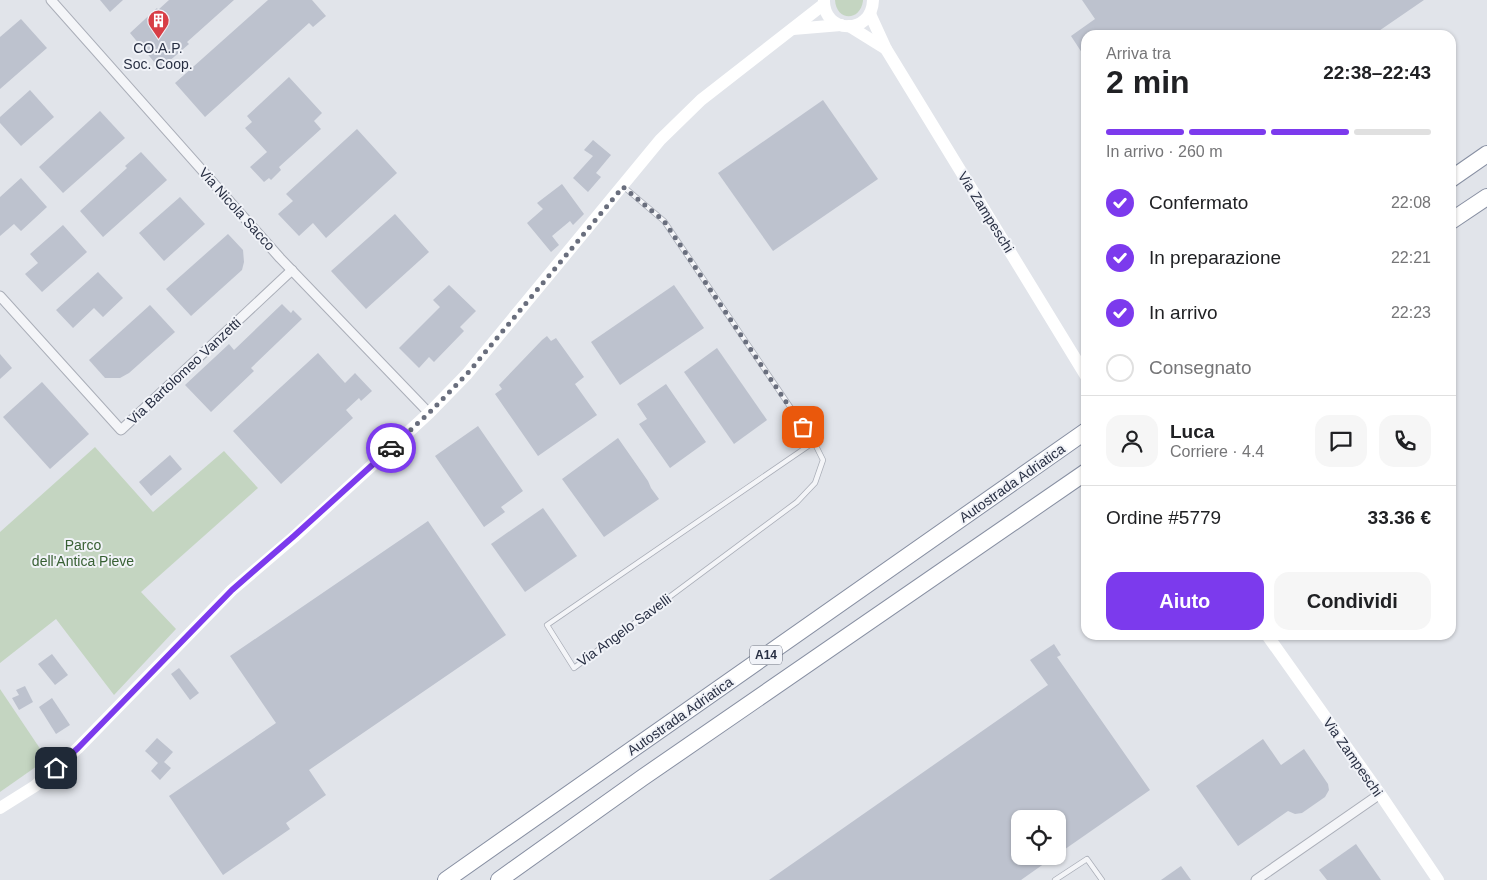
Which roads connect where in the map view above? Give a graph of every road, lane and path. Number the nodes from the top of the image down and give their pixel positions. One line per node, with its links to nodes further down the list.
1 (51, 0): 13 (street, Via Nicola Sacco)
2 (873, 0): 4 (street)
3 (824, 2): 5 (street, Via Zampeschi); 6 (street)
4 (870, 14): 5 (street); 7 (street, Via Zampeschi)
5 (845, 26): 6 (street); 7 (street, Via Zampeschi)
6 (792, 29): 10 (street)
7 (886, 49): 15 (street, Via Zampeschi)
8 (1487, 154): 9 (highway)
9 (1456, 176)
10 (623, 187): 16 (street); 18 (lane, Via Angelo Savelli)
11 (1487, 197): 12 (highway)
12 (1456, 218)
13 (292, 270): 14 (street, Via Bartolomeo Vanzetti); 16 (street, Via Nicola Sacco)
14 (0, 296)
15 (1081, 368)
16 (429, 413): 22 (street)
17 (1081, 435): 23 (highway, Autostrada Adriatica / A14)
18 (814, 442): 18 (lane, Via Angelo Savelli)
19 (1081, 475): 24 (highway, A14)
20 (1271, 640): 21 (street, Via Zampeschi)
21 (1380, 794): 27 (street); 28 (street, Via Zampeschi)
22 (0, 808)
23 (446, 880)
24 (499, 880)
25 (1056, 880): 26 (lane)
26 (1102, 880)
27 (1256, 880)
28 (1438, 880)

